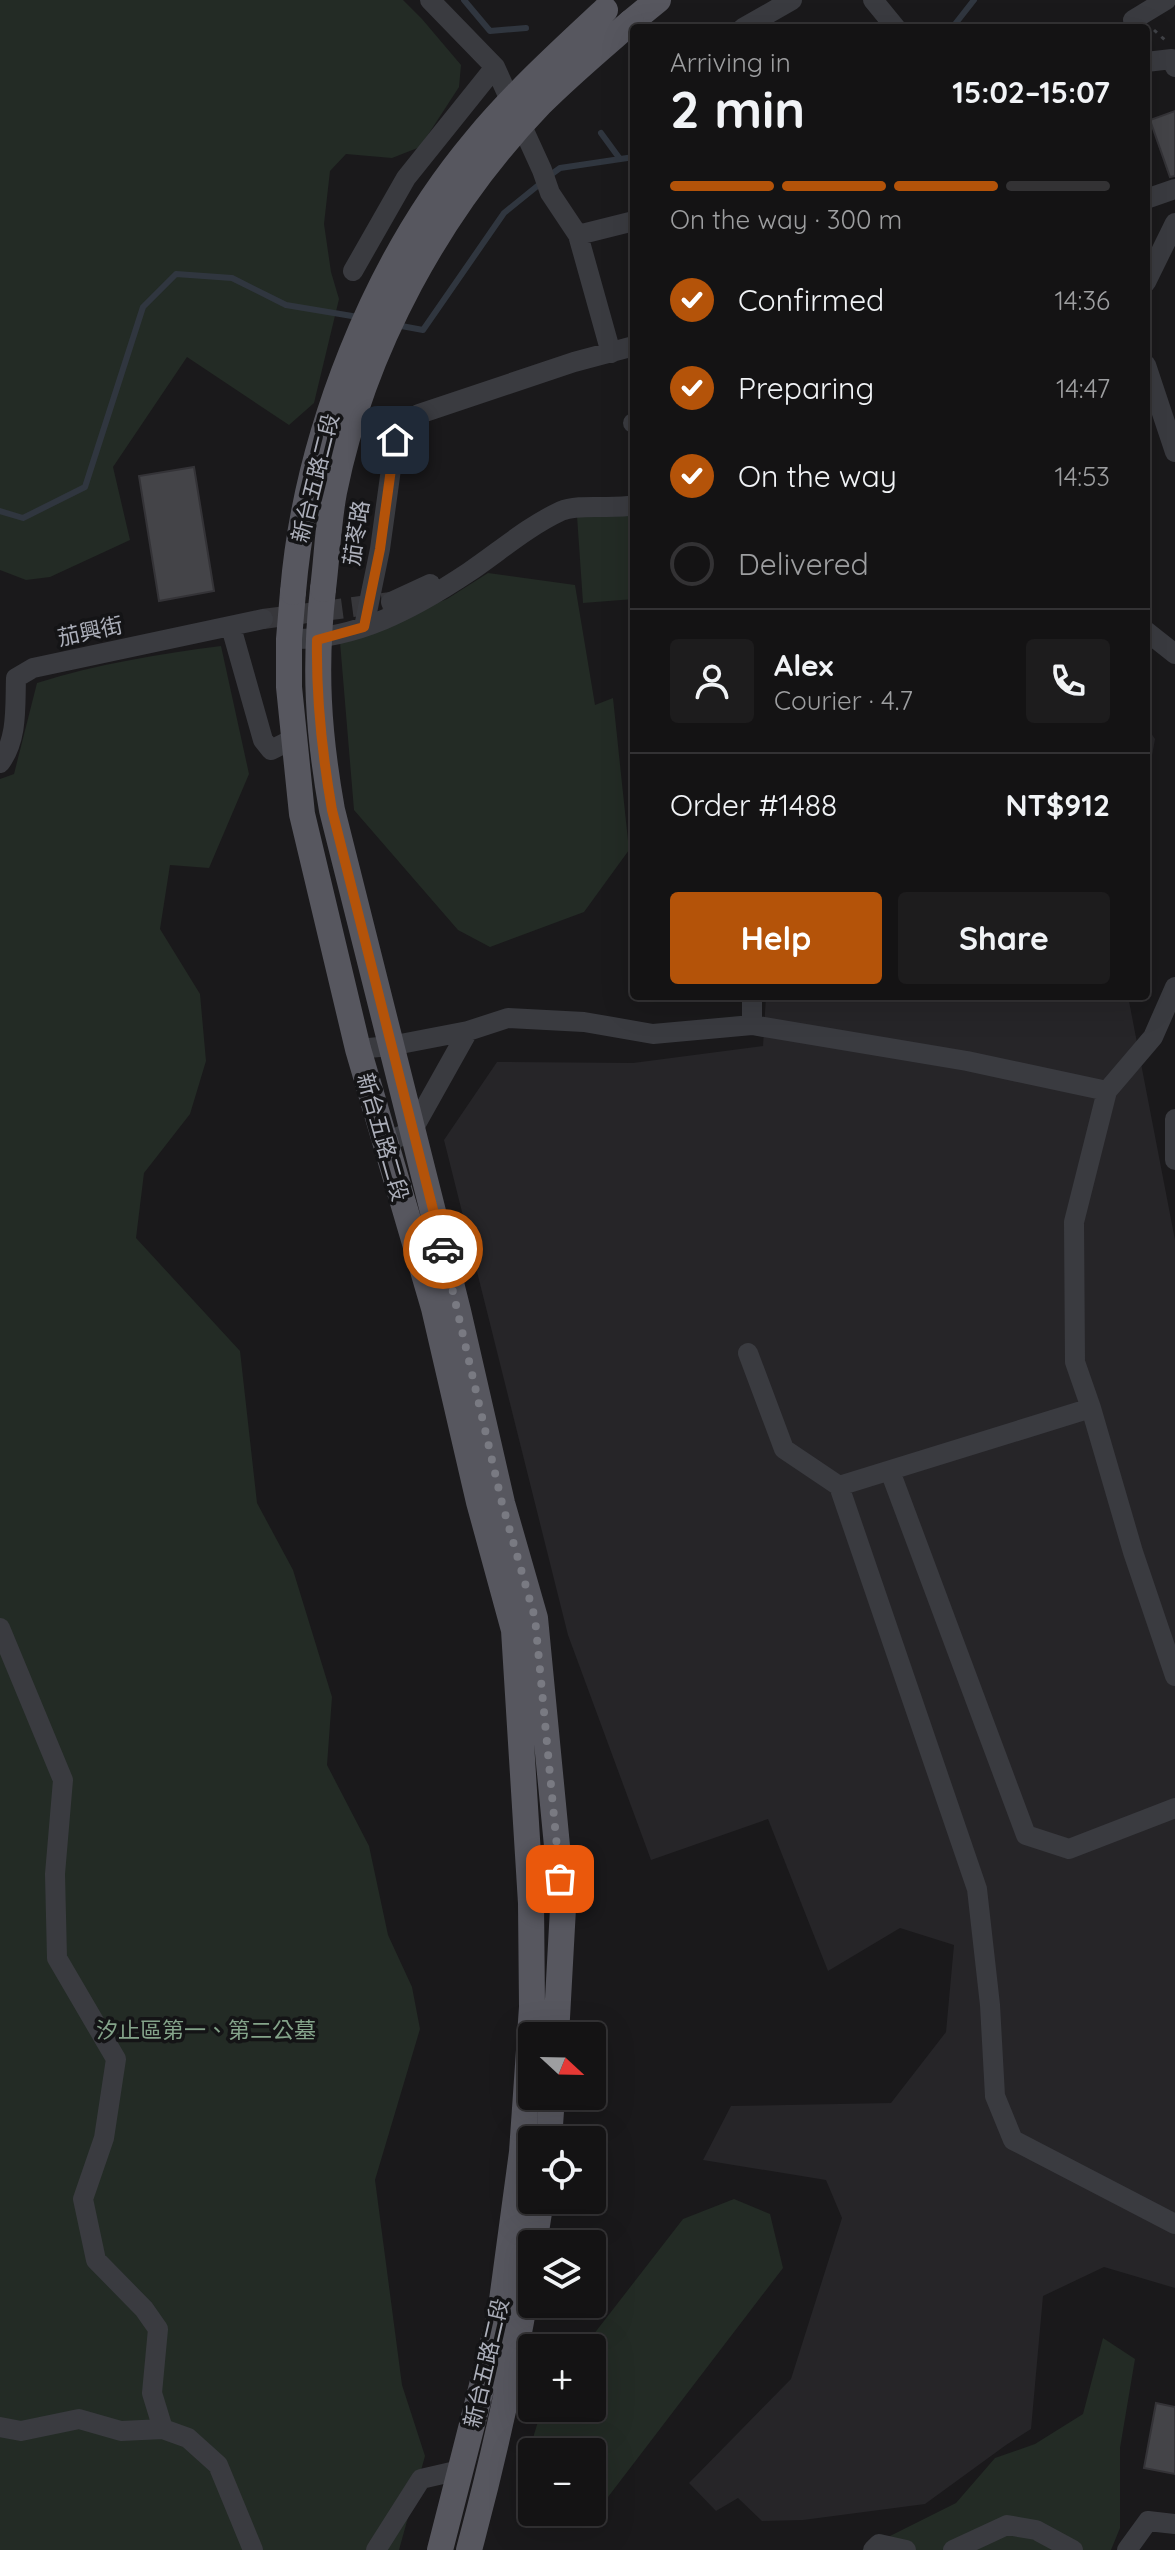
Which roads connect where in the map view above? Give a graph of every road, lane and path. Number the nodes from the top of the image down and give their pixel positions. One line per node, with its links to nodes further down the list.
1 (430, 0): 14 (street)
2 (616, 0): 33 (main road, 新台五路二段, bridge)
3 (658, 0): 34 (main road, 新台五路二段, bridge)
4 (792, 0): 8 (street)
5 (873, 0): 9 (street)
6 (1166, 0): 7 (street)
7 (1138, 17): 10 (path)
8 (750, 24)
9 (893, 24)
10 (1146, 24)
11 (1150, 28): 12 (path)
12 (1173, 58): 13 (street)
13 (1150, 61)
14 (495, 67): 19 (street); 20 (street)
15 (1175, 189): 16 (street)
16 (1150, 198)
17 (630, 222): 19 (street)
18 (1175, 223): 21 (street)
19 (578, 235): 23 (street)
20 (353, 271)
21 (1150, 274)
22 (630, 347): 23 (street, 茄苳路)
23 (611, 353): 31 (street, 茄苳路)
24 (1150, 377): 25 (street)
25 (1175, 452)
26 (630, 506): 27 (street)
27 (471, 570): 28 (street); 31 (street)
28 (391, 602)
29 (263, 619): 30 (street, 茄興街)
30 (231, 627): 36 (street); 37 (street, 茄興街)
31 (364, 627): 34 (street)
32 (1150, 634): 35 (street)
33 (289, 639): 34 (street); 36 (main road, 新台五路二段)
34 (317, 640): 42 (main road, 新台五路二段)
35 (1175, 654)
36 (293, 739): 43 (main road, 新台五路二段)
37 (0, 763)
38 (1175, 987): 44 (street)
39 (752, 1000): 40 (street)
40 (752, 1025): 41 (street); 44 (street)
41 (468, 1031): 42 (street); 46 (street)
42 (390, 1046): 43 (street); 46 (main road, 新台五路二段)
43 (358, 1049): 47 (main road, 新台五路二段)
44 (1107, 1091): 50 (street)
45 (1175, 1119): 48 (street)
46 (413, 1136): 47 (street); 56 (main road, 新台五路二段)
47 (386, 1147): 61 (main road, 新台五路二段)
48 (1175, 1160)
49 (748, 1353): 52 (street)
50 (1091, 1408): 51 (street); 54 (street)
51 (890, 1471): 52 (street); 55 (street)
52 (839, 1486): 57 (street)
53 (0, 1628): 60 (street)
54 (1175, 1676)
55 (1175, 1808)
56 (557, 2022)
57 (1175, 2224)
58 (522, 2318): 66 (main road, 新台五路二段)
59 (0, 2427): 60 (street)
60 (163, 2429): 63 (street)
61 (460, 2470): 64 (street); 65 (main road, 新台五路二段)
62 (1175, 2524): 71 (street)
63 (253, 2550)
64 (376, 2550)
65 (440, 2550)
66 (469, 2550)
67 (873, 2550): 68 (street)
68 (906, 2550)
69 (953, 2550): 70 (street)
70 (1073, 2550)
71 (1127, 2550)

